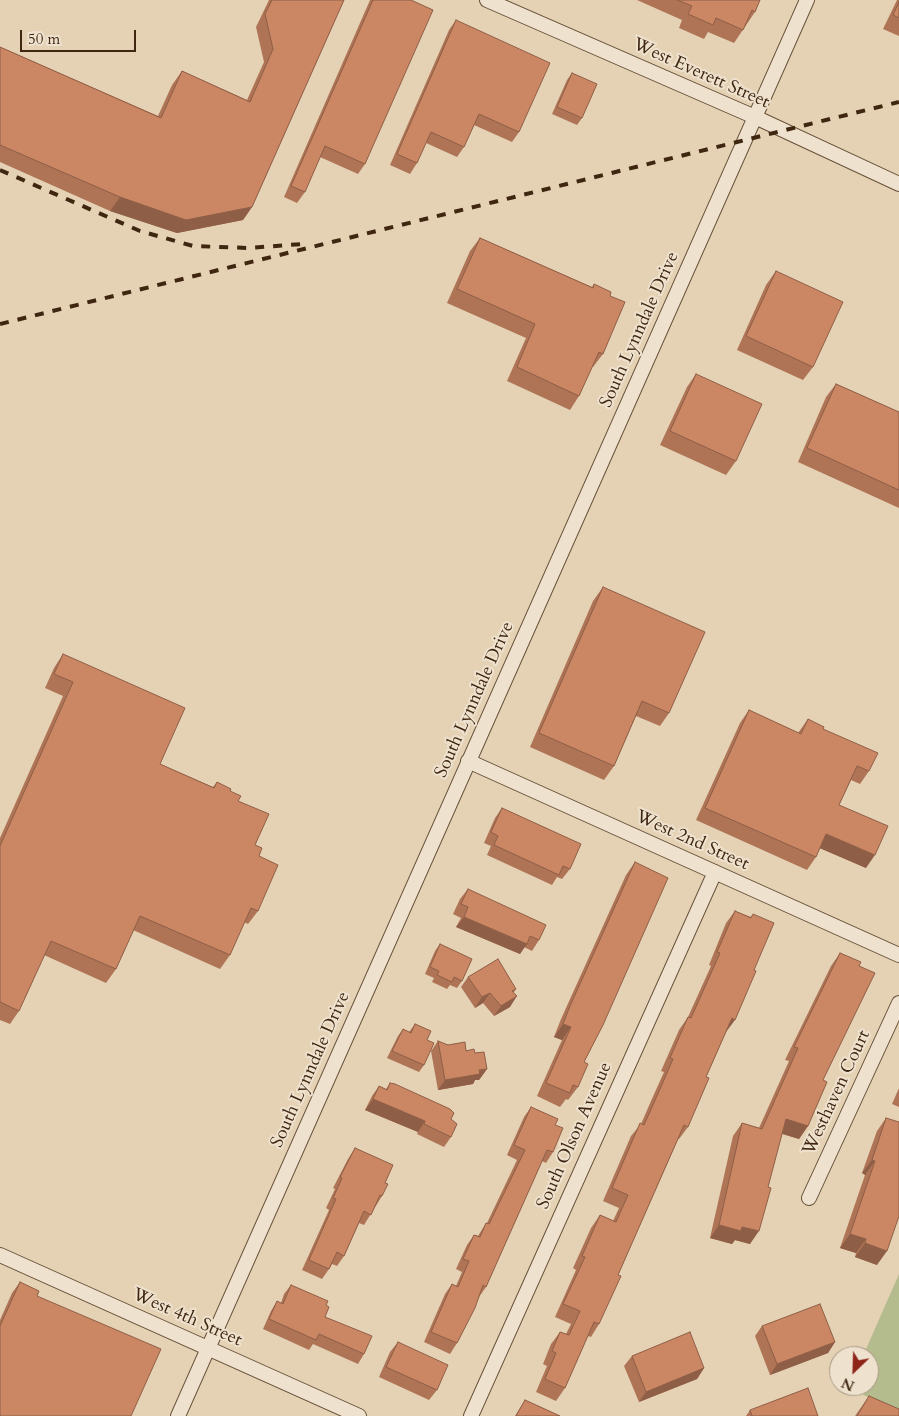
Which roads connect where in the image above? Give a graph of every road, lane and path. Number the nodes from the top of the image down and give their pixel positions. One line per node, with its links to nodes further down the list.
1 (487, 0): 3 (street, West Everett Street)
2 (808, 0): 3 (street, South Lynndale Drive)
3 (755, 117): 4 (street, West Everett Street); 5 (street, South Lynndale Drive)
4 (899, 184)
5 (468, 761): 6 (street, West 2nd Street); 11 (street, South Lynndale Drive)
6 (715, 872): 7 (street, West 2nd Street); 14 (street, South Olson Avenue)
7 (899, 955)
8 (899, 1003): 9 (street, Westhaven Court)
9 (809, 1198)
10 (0, 1255): 11 (street, West 4th Street)
11 (208, 1348): 12 (street, South Lynndale Drive); 13 (street, West 4th Street)
12 (178, 1416)
13 (359, 1416)
14 (471, 1416)

